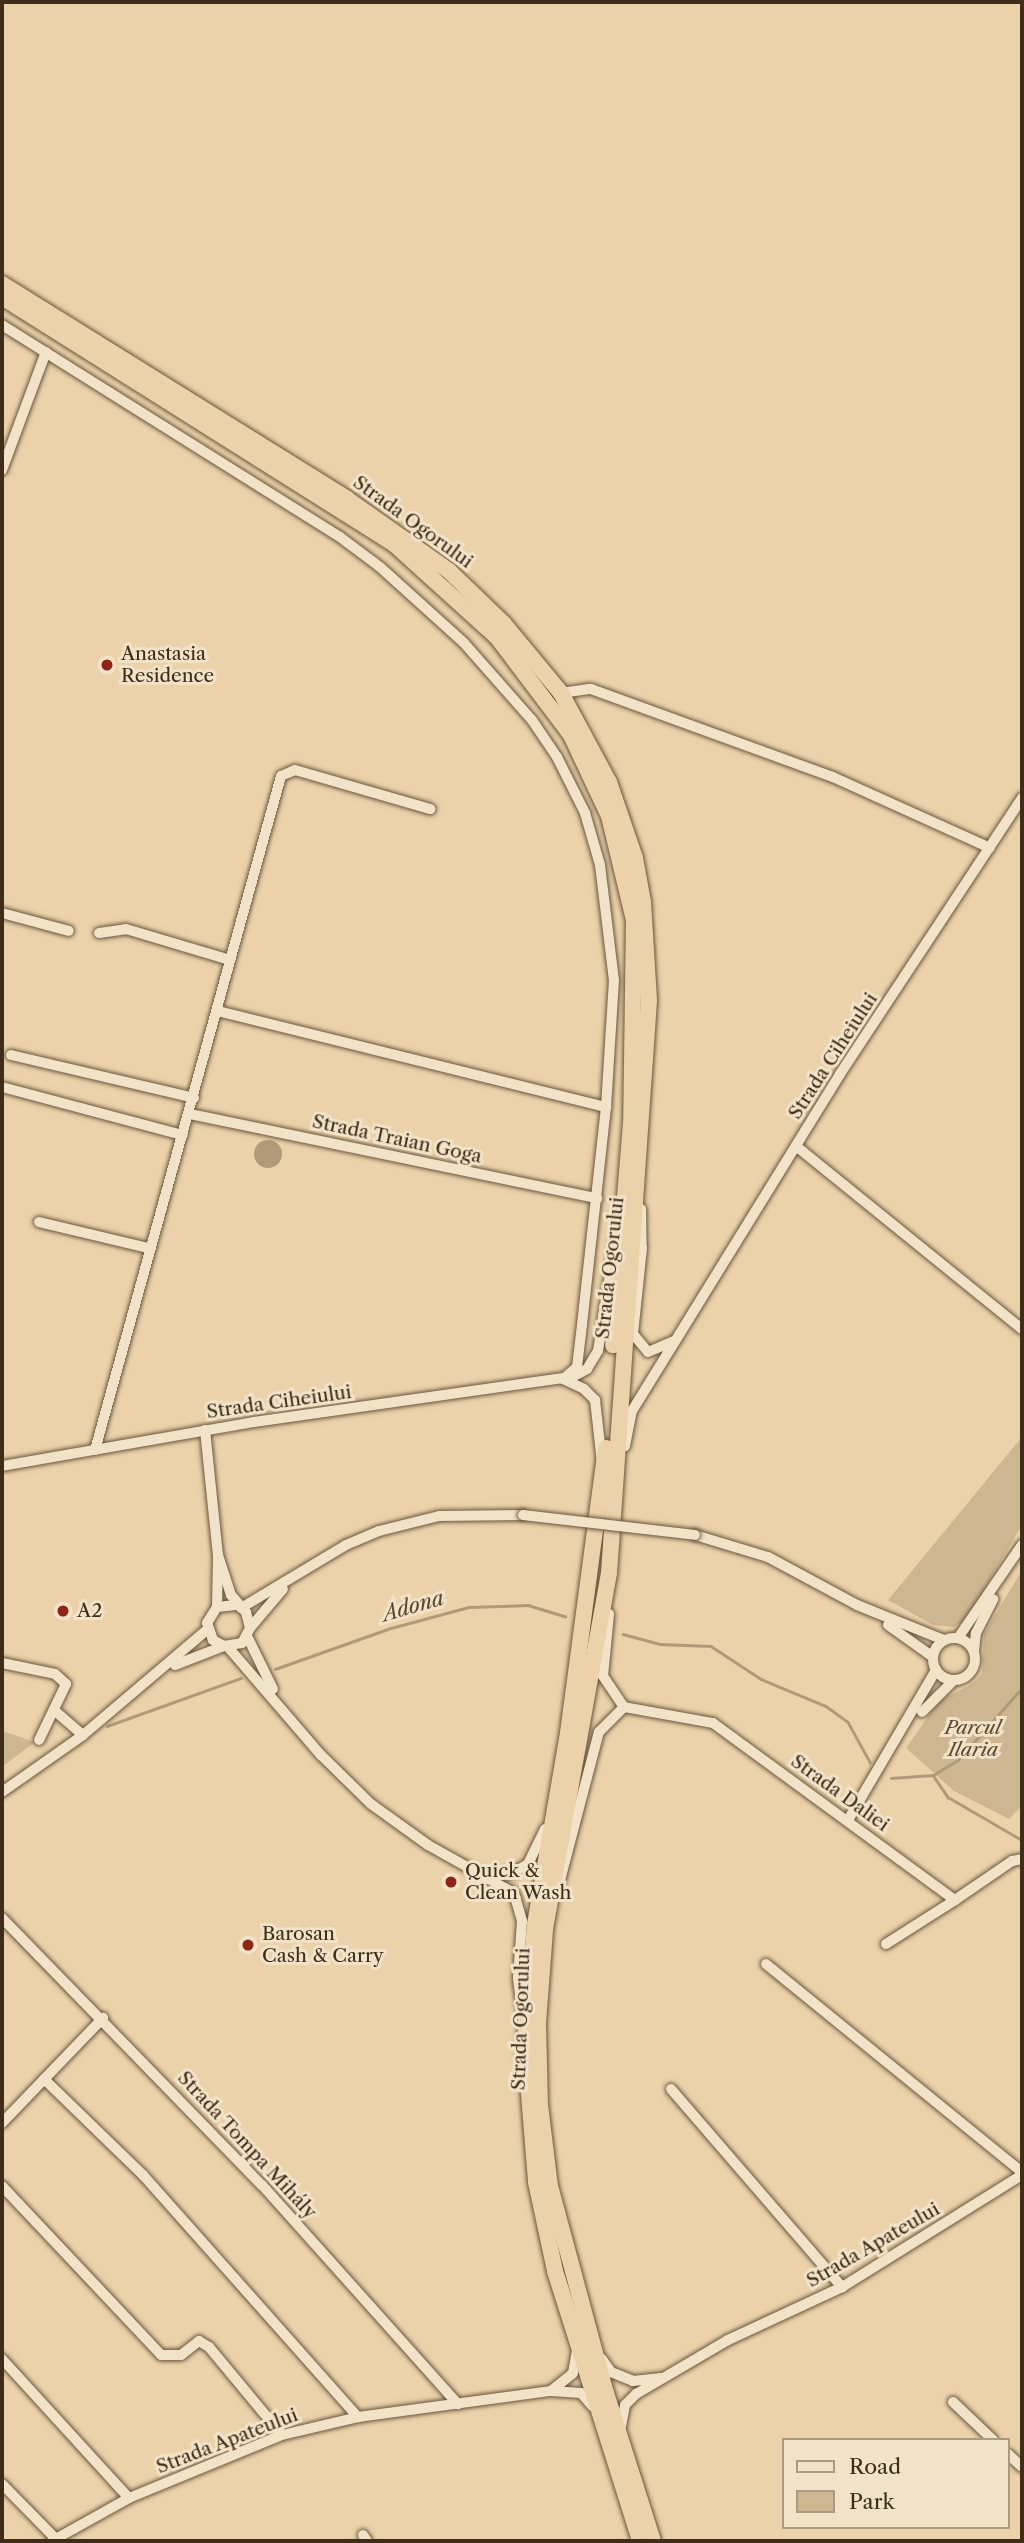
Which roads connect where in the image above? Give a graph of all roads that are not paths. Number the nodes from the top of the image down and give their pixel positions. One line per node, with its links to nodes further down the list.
1 (2, 284): 6 (highway, Strada Ogorului)
2 (2, 297): 24 (highway, Strada Ogorului)
3 (2, 325): 4 (street)
4 (46, 352): 5 (street); 18 (street)
5 (2, 470)
6 (561, 693): 9 (street); 22 (highway, Strada Ogorului)
7 (1022, 798): 9 (street, Strada Ciheiului)
8 (430, 809): 13 (street)
9 (990, 848): 21 (street, Strada Ciheiului)
10 (2, 913): 11 (street)
11 (69, 931)
12 (99, 933): 13 (street)
13 (230, 960): 14 (street)
14 (218, 1011): 17 (street); 18 (street)
15 (11, 1055): 17 (street)
16 (2, 1087): 20 (street)
17 (194, 1098): 19 (street)
18 (606, 1107): 23 (street)
19 (190, 1114): 20 (street); 23 (street, Strada Traian Goga)
20 (183, 1135): 26 (street)
21 (796, 1146): 27 (street); 28 (street, Strada Ciheiului)
22 (638, 1194): 28 (street); 34 (highway, Strada Ogorului)
23 (597, 1198): 29 (street)
24 (622, 1210): 29 (street, Strada Ciheiului); 33 (highway, Strada Ogorului)
25 (39, 1222): 26 (street)
26 (148, 1248): 31 (street)
27 (1022, 1329)
28 (679, 1336): 34 (street, Strada Ciheiului)
29 (563, 1380): 30 (street, Strada Ciheiului); 33 (street)
30 (205, 1430): 31 (street, Strada Ciheiului); 36 (street)
31 (95, 1450): 32 (street, Strada Ciheiului)
32 (2, 1466)
33 (605, 1469): 58 (highway, Strada Ogorului)
34 (613, 1514): 38 (highway, Strada Ogorului)
35 (1022, 1545): 37 (street)
36 (218, 1555): 41 (street); 42 (street)
37 (1014, 1559): 45 (street); 48 (street)
38 (609, 1573): 55 (street); 66 (highway, Strada Ogorului)
39 (292, 1580): 40 (street, bridge); 41 (street); 44 (street)
40 (857, 1605): 46 (street); 49 (street)
41 (238, 1606): 42 (street); 44 (street)
42 (217, 1607): 43 (street)
43 (208, 1629): 47 (street); 52 (street)
44 (249, 1632): 47 (street); 54 (street)
45 (958, 1638): 46 (street); 48 (street)
46 (944, 1640): 49 (street)
47 (226, 1646): 52 (street); 54 (street)
48 (974, 1651): 53 (street)
49 (933, 1657): 51 (street)
50 (2, 1663): 56 (street)
51 (936, 1670): 53 (street); 60 (street)
52 (163, 1671): 57 (street)
53 (954, 1680): 60 (street)
54 (278, 1702): 64 (street)
55 (624, 1707): 62 (street, Strada Daliei); 66 (street)
56 (54, 1710): 57 (street); 59 (street)
57 (82, 1735): 61 (street)
58 (567, 1738): 64 (street); 71 (highway, Strada Ogorului)
59 (39, 1740)
60 (898, 1741): 62 (street)
61 (2, 1792)
62 (848, 1820): 65 (street, Strada Daliei)
63 (1022, 1859): 65 (street)
64 (486, 1876): 71 (street)
65 (955, 1900): 68 (street)
66 (550, 1903): 78 (highway, Strada Ogorului)
67 (2, 1918): 70 (street, Strada Tompa Mihály)
68 (886, 1944)
69 (766, 1964): 75 (street)
70 (103, 2018): 72 (street); 84 (street, Strada Tompa Mihály)
71 (525, 2025): 79 (highway, Strada Ogorului)
72 (44, 2079): 74 (street); 85 (street)
73 (671, 2089): 77 (street)
74 (2, 2123)
75 (1022, 2174): 77 (street, Strada Apateului)
76 (2, 2186): 87 (street)
77 (842, 2287): 81 (street, Strada Apateului)
78 (585, 2316): 81 (street, Strada Apateului); 91 (highway, Strada Ogorului)
79 (577, 2350): 82 (street); 86 (highway, Strada Ogorului)
80 (2, 2359): 90 (street)
81 (663, 2378): 91 (street, Strada Apateului)
82 (551, 2391): 84 (street, Strada Apateului); 86 (street, Strada Apateului)
83 (953, 2402): 88 (street)
84 (458, 2404): 85 (street, Strada Apateului)
85 (358, 2417): 87 (street, Strada Apateului)
86 (600, 2421): 93 (highway, Strada Ogorului)
87 (282, 2435): 90 (street, Strada Apateului)
88 (991, 2438)
89 (2, 2484): 92 (street)
90 (129, 2498): 92 (street, Strada Apateului)
91 (644, 2510): 94 (highway, Strada Ogorului)
92 (54, 2540)
93 (640, 2541)
94 (653, 2541)

